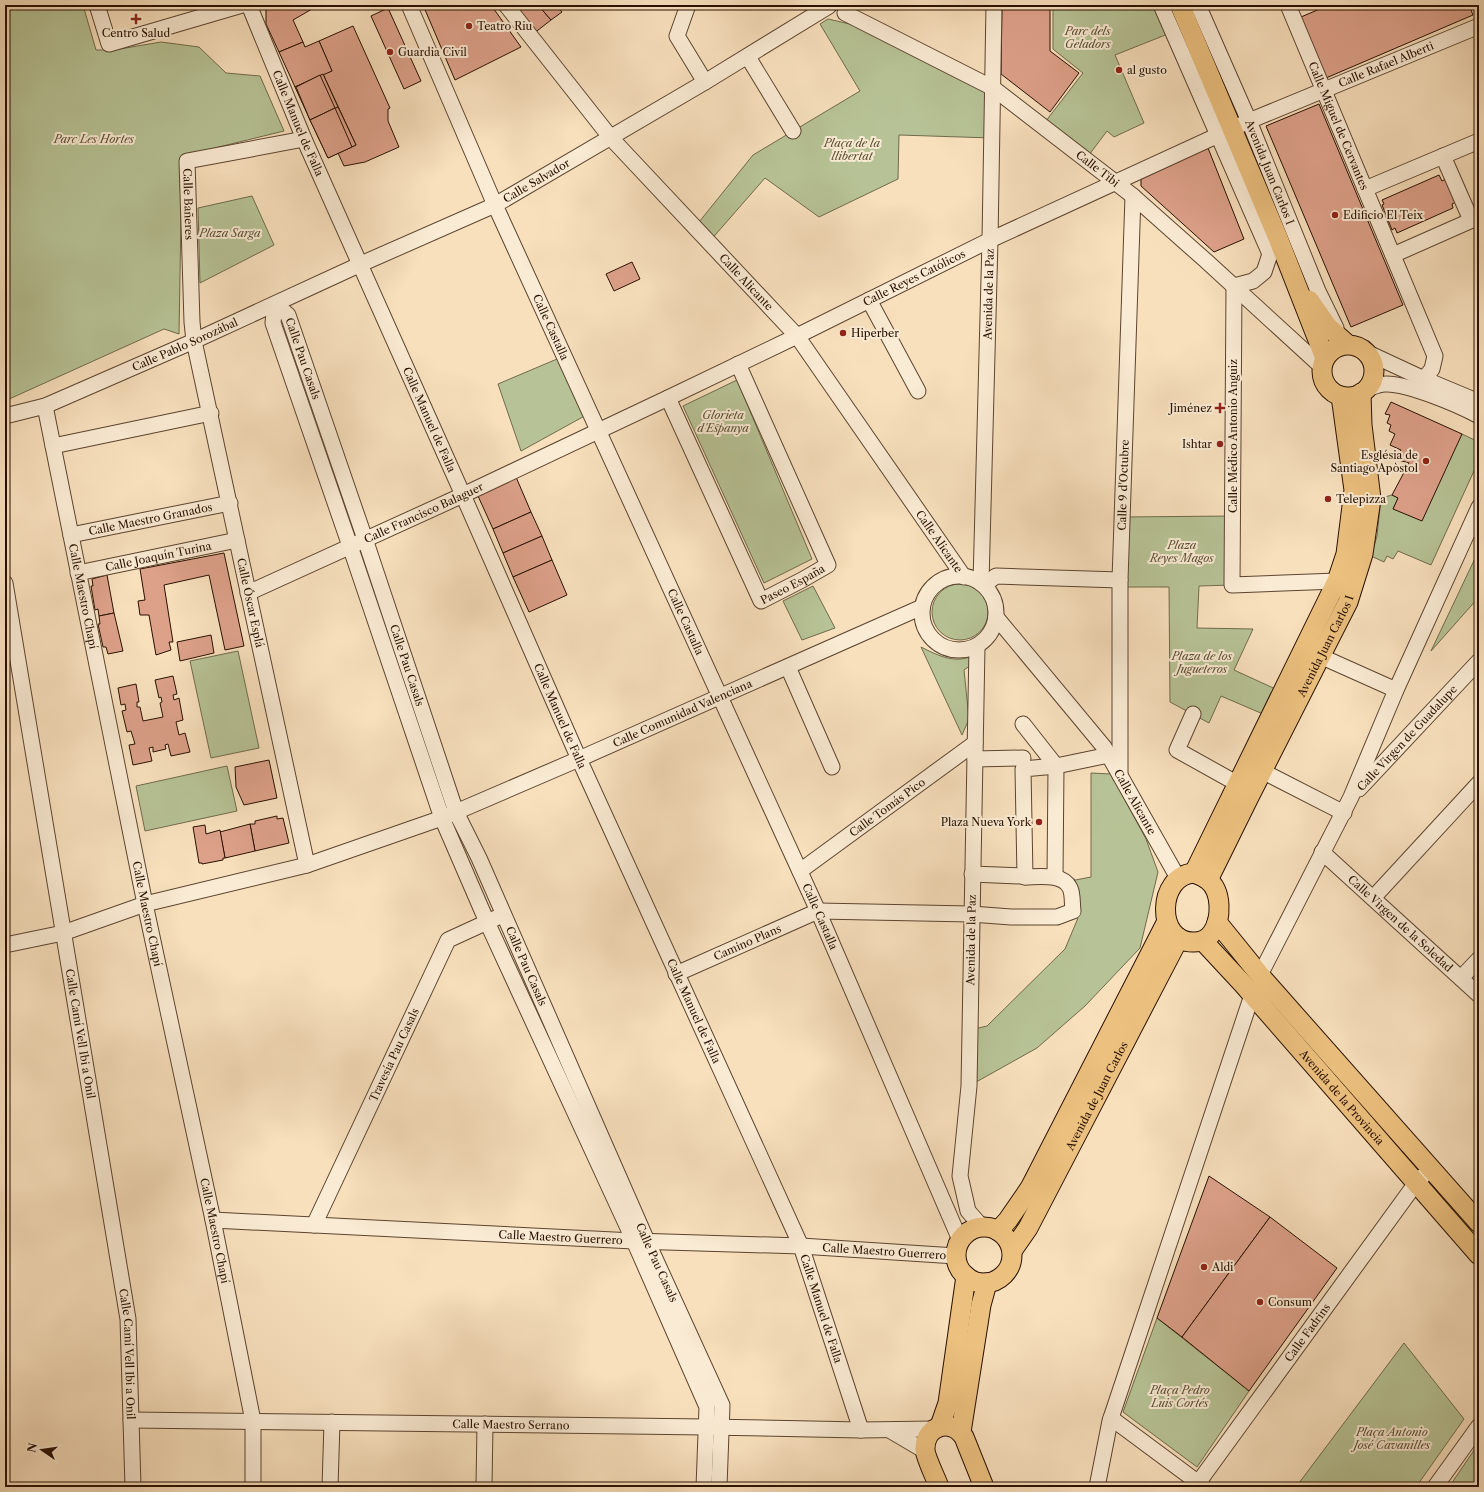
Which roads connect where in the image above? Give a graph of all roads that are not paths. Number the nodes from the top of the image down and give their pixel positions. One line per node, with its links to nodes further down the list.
1 (97, 5): 2 (street)
2 (242, 5)
3 (249, 5): 23 (street, Calle Manuel de Falla)
4 (409, 5): 29 (street, Calle Castalla)
5 (506, 5): 22 (street, Calle Alicante)
6 (688, 5): 16 (street)
7 (994, 5): 17 (street, Avenida de la Paz)
8 (1161, 5): 21 (street, Avenida Juan Carlos I)
9 (1180, 5): 21 (main road, Avenida Juan Carlos I)
10 (1198, 5): 19 (street, Avenida Juan Carlos I)
11 (1288, 5): 18 (street, Calle Miguel de Cervantes)
12 (829, 6): 13 (street, Calle Tibi); 15 (street, Calle Salvador)
13 (848, 9): 17 (street, Calle Tibi)
14 (1479, 26): 18 (street, Calle Rafael Alberti)
15 (748, 57): 16 (street, Calle Salvador); 20 (street)
16 (705, 82): 22 (street, Calle Salvador)
17 (992, 88): 26 (street, Calle Tibi); 31 (street, Avenida de la Paz)
18 (1324, 91): 19 (street, Calle Rafael Alberti); 27 (street, Calle Miguel de Cervantes)
19 (1249, 121): 21 (street, Calle Rafael Alberti); 41 (street, Avenida Juan Carlos I)
20 (793, 131)
21 (1225, 133): 26 (street, Calle Reyes Católicos); 32 (main road, Avenida Juan Carlos I)
22 (611, 138): 29 (street, Calle Salvador); 39 (street, Calle Alicante)
23 (304, 139): 34 (street, Calle Manuel de Falla); 40 (street, Calle Bañeres)
24 (1479, 141): 25 (street)
25 (1443, 156): 27 (street); 30 (street)
26 (1116, 182): 28 (street, Calle Tibi); 31 (street, Calle Reyes Católicos)
27 (1365, 189): 33 (street, Calle Miguel de Cervantes)
28 (1133, 196): 36 (street, Calle Tibi); 66 (street, Calle 9 d'Octubre)
29 (495, 205): 34 (street, Calle Salvador); 55 (street, Calle Castalla)
30 (1475, 219): 33 (street)
31 (990, 240): 37 (street, Calle Reyes Católicos); 69 (street, Avenida de la Paz)
32 (1274, 246): 35 (main road, Avenida Juan Carlos I); 36 (street)
33 (1392, 255): 45 (street, Calle Miguel de Cervantes)
34 (361, 264): 38 (street, Calle Pablo Sorozábal); 57 (street, Calle Manuel de Falla)
35 (1290, 272): 41 (main road, Avenida Juan Carlos I); 43 (main road, Avenida Juan Carlos I)
36 (1234, 286): 43 (street, Calle Tibi); 67 (street, Calle Médico Antonio Anguiz)
37 (869, 300): 39 (street, Calle Reyes Católicos); 46 (street)
38 (275, 304): 40 (street, Calle Pablo Sorozábal); 61 (street, Calle Pau Casals); 63 (street, Calle Pau Casals)
39 (797, 336): 44 (street, Calle Reyes Católicos); 65 (street, Calle Alicante)
40 (194, 341): 51 (street, Calle Pablo Sorozábal); 52 (street, Calle Óscar Esplá)
41 (1344, 342): 42 (main road); 43 (main road)
42 (1366, 352): 45 (street); 47 (main road)
43 (1323, 362): 48 (main road)
44 (738, 364): 49 (street, Calle Reyes Católicos); 49 (street, Paseo España)
45 (1424, 379): 50 (street)
46 (918, 391)
47 (1364, 391): 48 (main road); 54 (street); 74 (main road, Avenida Juan Carlos I)
48 (1340, 396): 67 (main road, Avenida Juan Carlos I)
49 (668, 398): 55 (street, Calle Reyes Católicos)
50 (1479, 402)
51 (45, 406): 53 (street, Calle Pablo Sorozábal); 56 (street, Calle Maestro Chapí)
52 (211, 413): 56 (street); 58 (street, Calle Óscar Esplá)
53 (5, 416)
54 (1479, 416)
55 (598, 431): 57 (street, Calle Francisco Balaguer); 78 (street, Calle Castalla)
56 (53, 446): 60 (street, Calle Maestro Chapí)
57 (463, 495): 61 (street, Calle Francisco Balaguer); 84 (street, Calle Manuel de Falla)
58 (230, 503): 60 (street, Calle Maestro Granados); 62 (street, Calle Óscar Esplá)
59 (1479, 507): 77 (street)
60 (71, 535): 64 (street, Calle Maestro Chapí)
61 (365, 539): 63 (street, Calle Francisco Balaguer); 93 (street, Calle Pau Casals)
62 (237, 540): 64 (street, Calle Joaquín Turina); 70 (street, Calle Óscar Esplá)
63 (350, 546): 70 (street, Calle Francisco Balaguer); 95 (street, Calle Pau Casals)
64 (78, 573): 104 (street, Calle Maestro Chapí)
65 (964, 577): 69 (street); 71 (street)
66 (1120, 580): 69 (street); 89 (street, Calle 9 d'Octubre)
67 (1337, 581): 90 (main road, Avenida Juan Carlos I)
68 (5, 583): 111 (street, Calle Camí Vell Ibi a Onil)
69 (983, 584): 72 (street)
70 (248, 593): 97 (street, Calle Óscar Esplá)
71 (922, 607): 73 (street); 76 (street, Calle Comunidad Valenciana)
72 (996, 617): 73 (street); 82 (street, Calle Alicante)
73 (977, 646): 81 (street, Avenida de la Paz)
74 (1320, 656): 77 (street); 88 (main road, Avenida Juan Carlos I)
75 (1479, 660): 92 (street, Calle Virgen de Guadalupe)
76 (788, 667): 78 (street, Calle Comunidad Valenciana); 86 (street)
77 (1396, 690): 92 (street)
78 (720, 697): 84 (street, Calle Comunidad Valenciana); 98 (street, Calle Castalla)
79 (1192, 714): 90 (street)
80 (1023, 724): 87 (street)
81 (975, 743): 85 (street, Avenida de la Paz); 98 (street, Calle Tomás Pico)
82 (1109, 755): 87 (street); 89 (street, Calle Alicante)
83 (1023, 758): 85 (street)
84 (579, 759): 93 (street, Calle Comunidad Valenciana); 116 (street, Calle Manuel de Falla)
85 (974, 759): 99 (street, Avenida de la Paz)
86 (832, 766)
87 (1056, 766): 100 (street); 101 (street)
88 (1262, 771): 94 (street); 102 (main road, Avenida Juan Carlos I)
89 (1120, 775): 102 (street, Calle Alicante)
90 (1238, 784): 102 (main road, Avenida Juan Carlos I)
91 (1479, 784): 103 (street)
92 (1351, 797): 94 (street)
93 (456, 812): 95 (street, Calle Comunidad Valenciana); 107 (street, Calle Pau Casals)
94 (1344, 814): 96 (street)
95 (442, 818): 97 (street, Calle Comunidad Valenciana); 108 (street, Calle Pau Casals)
96 (1322, 852): 103 (street, Calle Virgen de la Soledad); 117 (street)
97 (307, 865): 104 (street, Calle Comunidad Valenciana)
98 (800, 871): 105 (street, Calle Castalla)
99 (972, 874): 100 (street); 106 (street, Avenida de la Paz)
100 (1025, 877): 101 (street)
101 (1055, 877): 106 (street)
102 (1194, 877): 109 (main road); 110 (main road)
103 (1373, 898): 118 (street, Calle Virgen de la Soledad)
104 (145, 904): 111 (street, Calle Comunidad Valenciana); 124 (street, Calle Maestro Chapí)
105 (818, 911): 106 (street); 116 (street, Camino Plans); 130 (street, Calle Castalla)
106 (971, 914): 126 (street, Avenida de la Paz)
107 (504, 915): 108 (street, Travesía Pau Casals); 128 (street, Calle Pau Casals)
108 (487, 922): 125 (street, Travesía Pau Casals); 128 (street, Calle Pau Casals)
109 (1217, 922): 113 (main road); 117 (main road, Avenida de la Provincia)
110 (1166, 923): 112 (main road); 126 (main road, Avenida de Juan Carlos)
111 (63, 934): 114 (street, Calle Comunidad Valenciana); 136 (street, Calle Camí Vell Ibi a Onil)
112 (1179, 938): 113 (main road); 131 (main road, Avenida de Juan Carlos)
113 (1203, 942): 119 (main road, Avenida de la Provincia)
114 (5, 945)
115 (1479, 959): 118 (street)
116 (676, 974): 129 (street, Calle Manuel de Falla)
117 (1260, 975): 121 (main road, Avenida de la Provincia)
118 (1461, 978): 120 (street, Calle Virgen de la Soledad)
119 (1252, 995): 122 (main road, Avenida de la Provincia); 135 (street)
120 (1479, 995)
121 (1431, 1168): 122 (street, Calle Fadrins); 123 (main road, Avenida de la Provincia)
122 (1416, 1183): 127 (main road, Avenida de la Provincia); 148 (street, Calle Fadrins)
123 (1477, 1215): 127 (street)
124 (213, 1220): 125 (street, Calle Maestro Guerrero); 137 (street, Calle Maestro Chapí)
125 (314, 1225): 128 (street, Calle Maestro Guerrero)
126 (990, 1229): 130 (main road); 131 (main road)
127 (1458, 1230): 132 (main road, Avenida de la Provincia)
128 (640, 1241): 129 (street, Calle Maestro Guerrero); 141 (street, Calle Pau Casals); 142 (street, Calle Pau Casals)
129 (801, 1246): 130 (street, Calle Maestro Guerrero); 144 (street, Calle Manuel de Falla)
130 (958, 1248): 133 (main road)
131 (1012, 1251): 134 (main road)
132 (1479, 1255)
133 (966, 1276): 134 (main road); 143 (main road)
134 (987, 1283): 146 (main road)
135 (1111, 1418): 148 (street); 157 (street)
136 (131, 1420): 137 (street, Calle Maestro Serrano); 149 (street, Calle Camí Vell Ibi a Onil)
137 (253, 1421): 138 (street, Calle Maestro Serrano); 150 (street, Calle Maestro Chapí)
138 (332, 1422): 139 (street, Calle Maestro Serrano); 151 (street)
139 (485, 1424): 141 (street, Calle Maestro Serrano); 152 (street)
140 (1479, 1426): 158 (street)
141 (706, 1427): 142 (street, Calle Maestro Serrano); 153 (street, Calle Pau Casals)
142 (721, 1427): 144 (street, Calle Maestro Serrano); 154 (street, Calle Pau Casals)
143 (937, 1427): 145 (street, Calle Maestro Serrano); 146 (main road); 147 (main road)
144 (861, 1430): 145 (street, Calle Maestro Serrano)
145 (890, 1430): 147 (street)
146 (961, 1432): 156 (main road)
147 (925, 1451): 155 (main road)
148 (1201, 1485)
149 (133, 1487)
150 (253, 1487)
151 (330, 1487)
152 (484, 1487)
153 (704, 1487)
154 (719, 1487)
155 (939, 1487)
156 (984, 1487)
157 (1097, 1487)
158 (1435, 1487)

